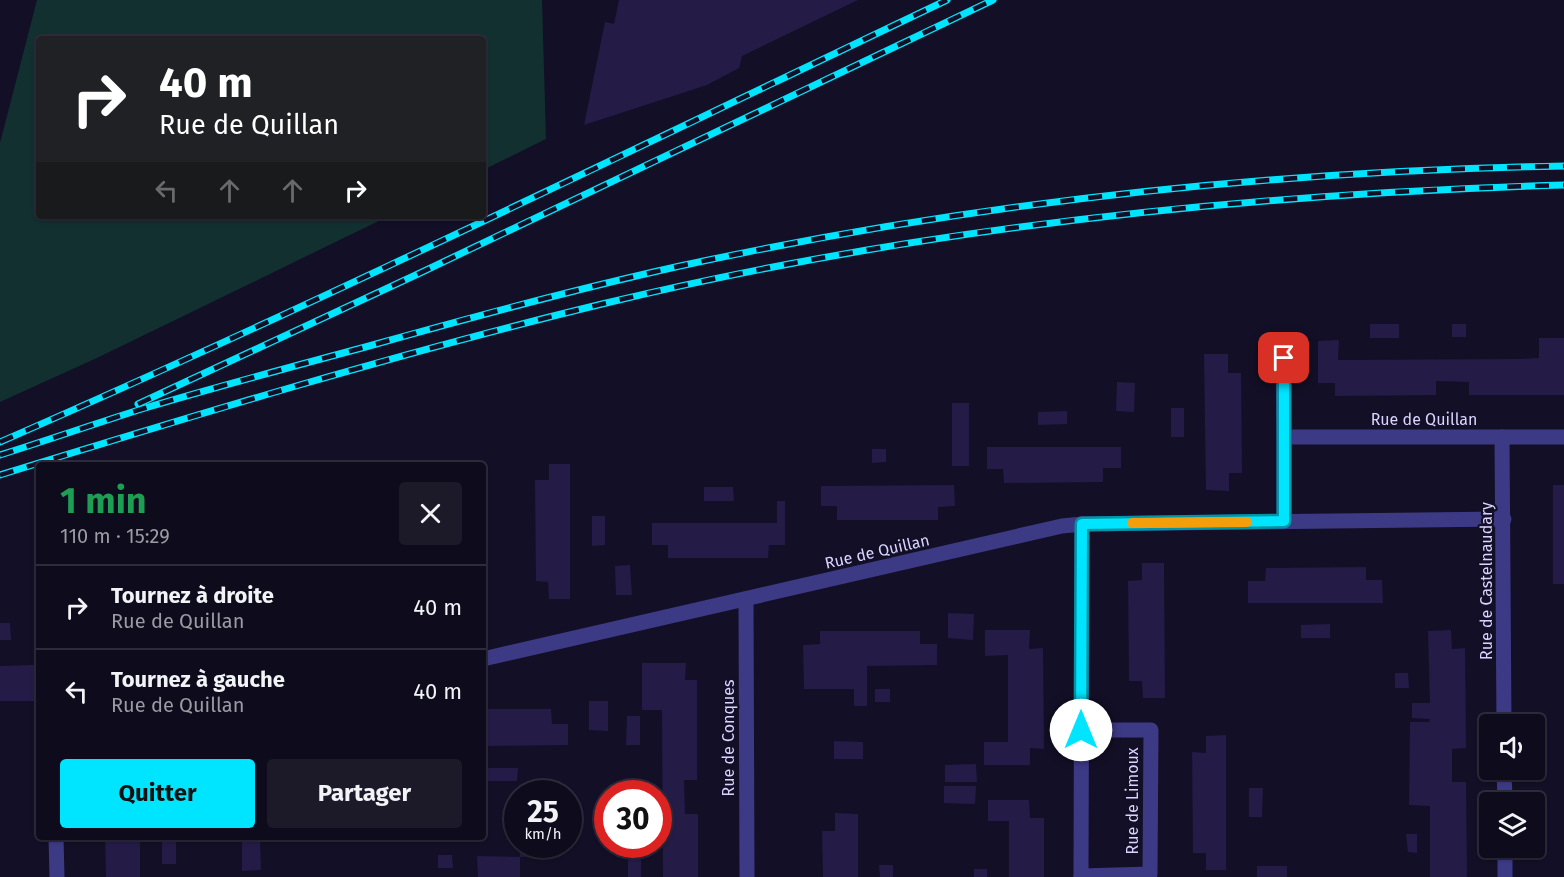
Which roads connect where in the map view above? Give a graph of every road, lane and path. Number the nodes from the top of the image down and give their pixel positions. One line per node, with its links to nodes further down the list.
1 (1284, 358): 2 (street)
2 (1284, 437): 3 (street, Rue de Quillan); 6 (street)
3 (1502, 437): 4 (street, Rue de Quillan); 5 (street, Rue de Castelnaudary)
4 (1564, 437)
5 (1504, 519): 6 (street, Rue de Quillan); 10 (street, Rue de Castelnaudary)
6 (1284, 521): 7 (street, Rue de Quillan)
7 (1082, 524): 8 (street, Rue de Quillan); 11 (street, Rue de Limoux)
8 (746, 599): 9 (street, Rue de Quillan); 15 (street, Rue de Conques)
9 (486, 658)
10 (1504, 714)
11 (1081, 730): 16 (street, Rue de Limoux); 16 (street, Rue de Limoux)
12 (57, 840): 14 (street)
13 (1505, 858): 17 (street)
14 (57, 877)
15 (747, 877)
16 (1081, 877)
17 (1505, 877)

